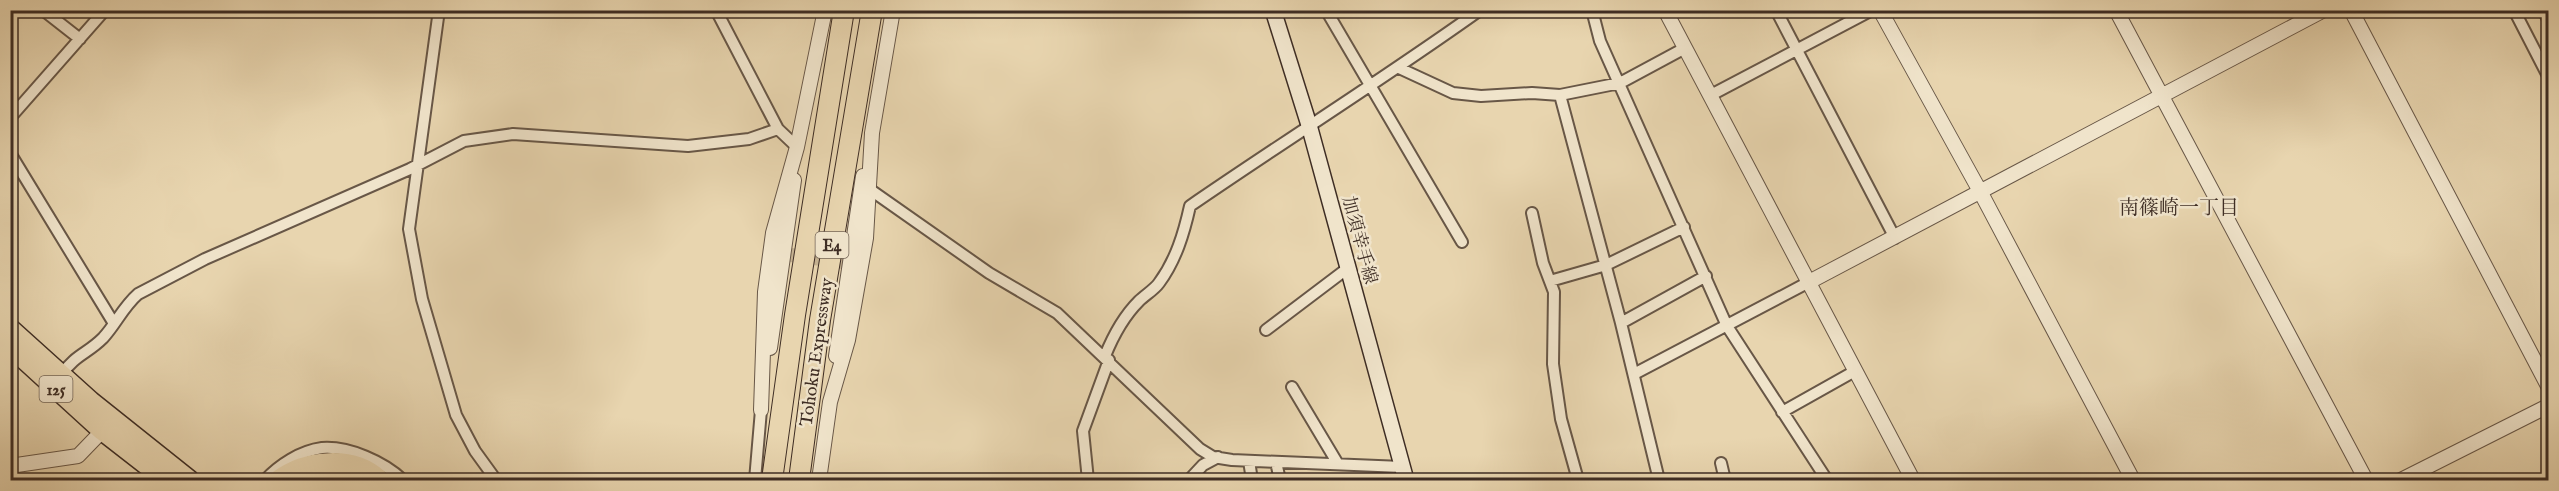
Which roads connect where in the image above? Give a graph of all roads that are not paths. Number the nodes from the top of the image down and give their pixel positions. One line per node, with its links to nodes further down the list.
1 (43, 10): 21 (street)
2 (105, 10): 21 (street)
3 (440, 10): 36 (street)
4 (716, 10): 33 (street)
5 (825, 10): 34 (street)
6 (844, 10): 75 (highway, Tohoku Expressway / E4)
7 (872, 10): 83 (highway, Tohoku Expressway / E4)
8 (893, 10): 37 (street)
9 (1273, 10): 32 (main road, 加須幸手線)
10 (1326, 10): 27 (street)
11 (1480, 10): 24 (street)
12 (1592, 10): 26 (street)
13 (1665, 10): 22 (street)
14 (1776, 10): 23 (street)
15 (1872, 10): 23 (street)
16 (1880, 10): 38 (street)
17 (2116, 10): 30 (street)
18 (2324, 10): 30 (street)
19 (2351, 10): 59 (street)
20 (2514, 10): 25 (street)
21 (80, 39): 31 (street)
22 (1685, 48): 26 (street); 29 (street)
23 (1798, 51): 29 (street); 41 (street)
24 (1399, 68): 27 (street); 28 (street)
25 (2548, 75)
26 (1620, 83): 28 (street); 40 (street)
27 (1370, 86): 32 (street); 42 (street)
28 (1560, 95): 43 (street)
29 (1711, 95): 47 (street)
30 (2162, 97): 38 (street); 95 (street)
31 (10, 118)
32 (1309, 124): 44 (main road, 加須幸手線); 54 (street)
33 (778, 129): 34 (street); 36 (street)
34 (797, 147): 58 (street); 58 (street)
35 (10, 153): 48 (street)
36 (416, 164): 48 (street); 82 (street)
37 (866, 187): 54 (street); 61 (street); 61 (street)
38 (1981, 193): 41 (street); 94 (street)
39 (1532, 213): 46 (street)
40 (1684, 227): 43 (street); 45 (street)
41 (1895, 238): 47 (street)
42 (1462, 242)
43 (1606, 265): 46 (street); 49 (street)
44 (1348, 268): 52 (street); 72 (main road, 加須幸手線)
45 (1706, 276): 49 (street); 50 (street)
46 (1550, 281): 89 (street)
47 (1809, 282): 50 (street); 55 (street)
48 (113, 322): 57 (street)
49 (1621, 323): 56 (street)
50 (1727, 326): 56 (street); 64 (street)
51 (10, 328): 57 (highway, 125)
52 (1266, 330)
53 (10, 346): 65 (highway, 125)
54 (1107, 358): 66 (street); 85 (street)
55 (1855, 371): 64 (street); 93 (street)
56 (1634, 374): 90 (street)
57 (61, 375): 65 (highway, 125)
58 (763, 386): 63 (street)
59 (2548, 386)
60 (1292, 387): 70 (street)
61 (830, 402): 84 (street)
62 (2548, 406): 96 (street)
63 (761, 410): 75 (street)
64 (1782, 412): 92 (street)
65 (108, 425): 71 (street); 74 (highway, 125); 76 (highway, 125)
66 (1218, 457): 67 (street); 86 (street)
67 (1250, 461): 68 (street); 87 (street)
68 (1276, 462): 70 (street); 88 (street)
69 (1721, 463): 91 (street)
70 (1338, 464): 72 (street)
71 (10, 466)
72 (1404, 474)
73 (358, 475): 78 (highway); 79 (highway); 80 (highway)
74 (161, 479)
75 (758, 479)
76 (190, 480)
77 (265, 480): 81 (street)
78 (279, 480)
79 (299, 480)
80 (379, 480)
81 (403, 480)
82 (496, 480)
83 (799, 480)
84 (819, 480)
85 (1088, 480)
86 (1189, 480)
87 (1252, 480)
88 (1280, 480)
89 (1578, 480)
90 (1659, 480)
91 (1725, 480)
92 (1827, 480)
93 (1913, 480)
94 (2133, 480)
95 (2366, 480)
96 (2401, 480)

